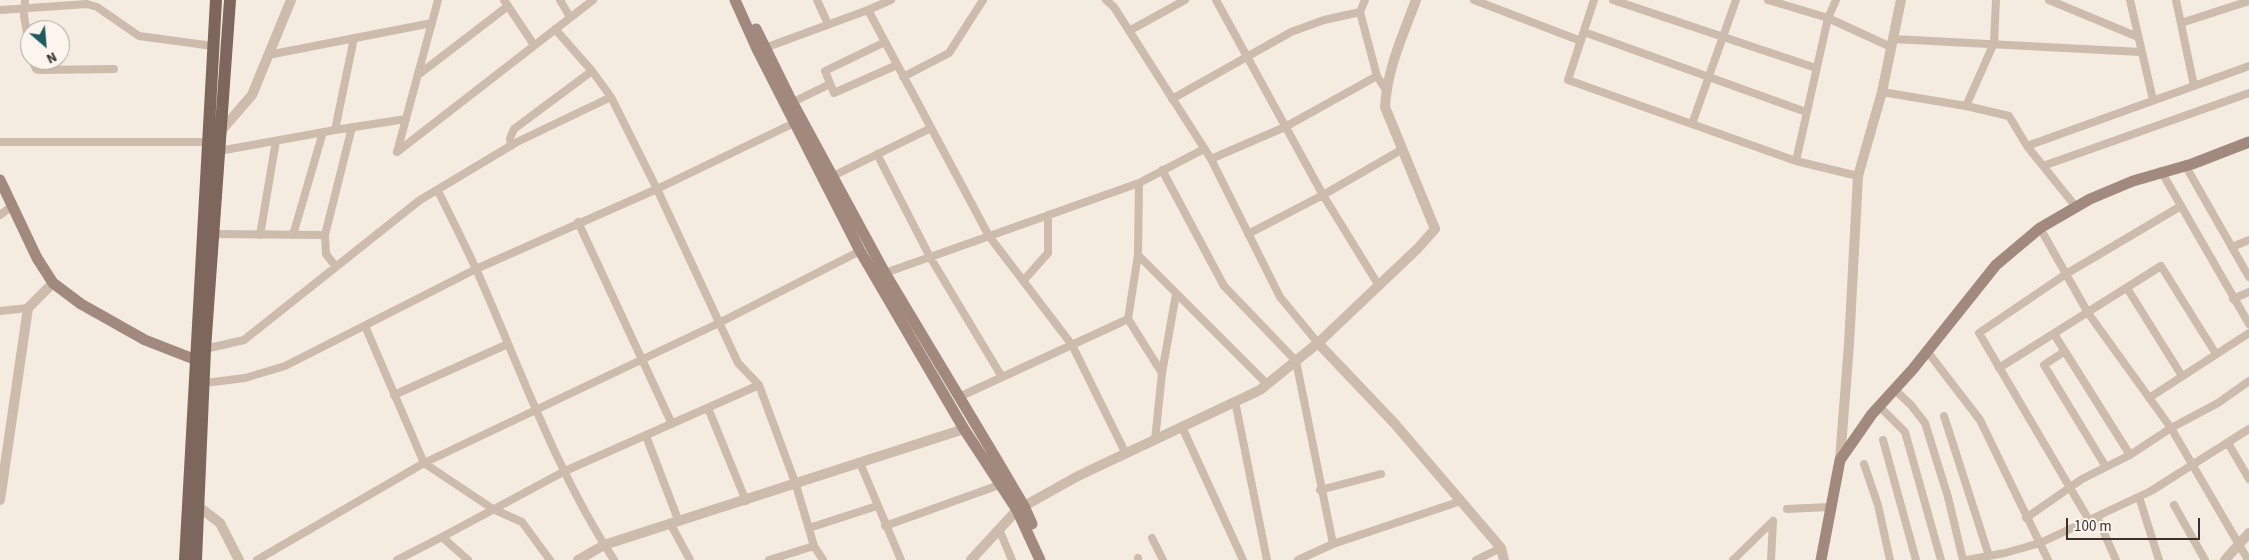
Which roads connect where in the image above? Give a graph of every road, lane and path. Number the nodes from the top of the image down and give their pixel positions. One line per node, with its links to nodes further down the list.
1 (216, 0): 51 (main road)
2 (230, 0): 84 (main road)
3 (290, 0): 54 (street)
4 (438, 0): 37 (street)
5 (560, 0): 34 (street)
6 (593, 0): 34 (street)
7 (735, 0): 52 (main road)
8 (743, 0): 52 (main road)
9 (817, 0): 39 (street)
10 (891, 0): 32 (street)
11 (982, 0): 64 (street)
12 (1106, 0): 41 (street)
13 (1185, 0): 41 (street)
14 (1216, 0): 55 (street)
15 (1364, 0): 33 (street)
16 (1416, 0): 68 (street)
17 (1474, 0): 46 (street)
18 (1594, 0): 42 (street)
19 (1612, 0): 43 (street)
20 (1736, 0): 43 (street)
21 (1768, 0): 35 (street)
22 (1836, 0): 35 (street)
23 (1901, 0): 48 (street)
24 (1996, 0): 49 (street)
25 (2050, 0): 44 (street)
26 (2130, 0): 44 (street)
27 (2176, 0): 38 (street)
28 (2249, 1): 38 (street)
29 (26, 3): 31 (street); 36 (street); 51 (street)
30 (506, 3): 50 (street); 62 (street)
31 (0, 10)
32 (868, 10): 39 (street); 47 (street)
33 (1360, 12): 55 (street); 63 (street)
34 (570, 17): 40 (street)
35 (1828, 18): 48 (street); 58 (street)
36 (25, 20)
37 (432, 23): 45 (street); 62 (street)
38 (2181, 23): 67 (street)
39 (828, 24): 52 (street)
40 (554, 29): 50 (street); 61 (street)
41 (1129, 31): 72 (street)
42 (1584, 32): 46 (street); 65 (street)
43 (1722, 36): 58 (street); 65 (street)
44 (2138, 37): 53 (street)
45 (354, 38): 54 (street); 83 (street)
46 (1581, 41): 79 (street)
47 (885, 42): 56 (street); 66 (street)
48 (1892, 43): 49 (street); 69 (street)
49 (1994, 43): 53 (street); 75 (street)
50 (534, 45): 77 (street)
51 (213, 46): 88 (main road)
52 (762, 49): 74 (main road); 78 (main road)
53 (2141, 52): 73 (street)
54 (268, 54): 84 (street)
55 (1247, 56): 72 (street); 81 (street)
56 (897, 65): 64 (street); 66 (street)
57 (2249, 66): 67 (street)
58 (1816, 68): 76 (street)
59 (114, 69): 60 (street)
60 (70, 70)
61 (592, 71): 71 (street); 90 (street)
62 (418, 76): 77 (street)
63 (1377, 76): 68 (street); 81 (street)
64 (904, 77): 82 (street)
65 (1708, 77): 76 (street); 79 (street)
66 (830, 84): 74 (street)
67 (2194, 86): 73 (street)
68 (1386, 90): 93 (street)
69 (1882, 92): 75 (street); 103 (street)
70 (2249, 93): 99 (street)
71 (611, 97): 90 (street); 106 (street)
72 (1172, 99): 92 (street)
73 (2154, 100): 91 (street)
74 (793, 102): 78 (main road)
75 (1966, 106): 91 (street)
76 (1806, 112): 97 (street)
77 (406, 119): 80 (street)
78 (798, 121): 102 (main road); 106 (street); 124 (main road)
79 (1692, 124): 97 (street)
80 (352, 127): 83 (street); 120 (street)
81 (1285, 127): 96 (street); 108 (street)
82 (931, 128): 95 (street); 121 (street)
83 (334, 130): 85 (street)
84 (220, 132): 94 (main road)
85 (322, 132): 86 (street); 119 (street)
86 (276, 141): 94 (street); 118 (street)
87 (0, 142): 88 (street)
88 (207, 142): 157 (main road)
89 (2249, 142): 98 (main road)
90 (512, 146): 107 (street)
91 (2027, 146): 99 (street)
92 (1204, 149): 96 (street); 100 (street)
93 (1401, 150): 108 (street); 134 (street)
94 (219, 151): 116 (main road)
95 (877, 154): 102 (street); 126 (street)
96 (1211, 160): 117 (street)
97 (1796, 161): 103 (street)
98 (2185, 165): 101 (main road); 123 (street)
99 (2043, 166): 111 (street)
100 (1162, 170): 105 (street); 156 (street)
101 (2162, 171): 110 (street); 111 (main road)
102 (833, 176): 129 (main road)
103 (1858, 176): 186 (street)
104 (0, 180): 109 (main road)
105 (1139, 183): 113 (street); 125 (street)
106 (657, 189): 114 (street); 143 (street)
107 (438, 191): 127 (street); 128 (street)
108 (1323, 195): 117 (street); 134 (street)
109 (12, 206): 112 (street); 133 (main road)
110 (2181, 206): 130 (street); 138 (street)
111 (2076, 207): 115 (main road)
112 (0, 215)
113 (1048, 215): 121 (street); 132 (street)
114 (578, 222): 128 (street); 155 (street)
115 (2040, 228): 130 (street); 153 (main road)
116 (214, 234): 118 (street); 151 (main road)
117 (1248, 234): 148 (street)
118 (260, 235): 119 (street)
119 (293, 235): 120 (street)
120 (325, 235): 127 (street)
121 (989, 236): 126 (street); 132 (street)
122 (2249, 240): 123 (street)
123 (2232, 247): 131 (street)
124 (860, 251): 143 (street); 178 (main road)
125 (1138, 254): 137 (street); 142 (street)
126 (930, 257): 129 (street); 161 (street)
127 (336, 267): 151 (street)
128 (476, 269): 145 (street); 149 (street)
129 (886, 273): 168 (main road)
130 (2066, 274): 141 (street); 158 (street)
131 (2249, 277)
132 (1023, 281): 150 (street)
133 (53, 283): 139 (street); 157 (main road)
134 (1379, 286): 148 (street)
135 (2127, 288): 141 (street); 154 (street); 160 (street)
136 (2249, 292): 138 (street)
137 (1176, 294): 159 (street); 164 (street)
138 (2233, 299): 144 (street)
139 (28, 308): 140 (street); 200 (street)
140 (0, 311)
141 (2088, 313): 147 (street); 169 (street)
142 (1128, 320): 150 (street); 159 (street)
143 (719, 323): 155 (street); 165 (street)
144 (2249, 324)
145 (365, 326): 163 (street); 167 (street)
146 (2249, 333): 154 (street)
147 (2054, 334): 152 (street); 158 (street)
148 (1318, 343): 156 (street); 202 (street)
149 (508, 344): 167 (street); 173 (street)
150 (1072, 346): 161 (street); 184 (street)
151 (205, 349): 157 (main road)
152 (2065, 351): 185 (street); 191 (street)
153 (1927, 352): 166 (main road); 211 (street)
154 (2216, 354): 160 (street)
155 (642, 359): 173 (street); 175 (street)
156 (1296, 361): 164 (street); 198 (street)
157 (200, 362): 163 (main road); 227 (main road)
158 (1999, 368): 197 (street)
159 (1162, 373): 181 (street)
160 (2182, 376): 169 (street)
161 (1002, 377): 168 (street)
162 (2249, 381): 177 (street)
163 (204, 382): 205 (main road)
164 (1267, 384): 170 (street)
165 (759, 385): 172 (street); 196 (street)
166 (1894, 389): 171 (main road); 256 (street)
167 (394, 395): 187 (street)
168 (960, 397): 207 (main road)
169 (2149, 398): 177 (street)
170 (1235, 401): 176 (street); 246 (street)
171 (1879, 406): 186 (main road); 255 (street)
172 (708, 408): 175 (street); 201 (street)
173 (535, 409): 187 (street); 192 (street)
174 (1944, 416): 226 (street)
175 (672, 424): 180 (street)
176 (1182, 427): 181 (street); 245 (street)
177 (2171, 428): 185 (street); 190 (street)
178 (964, 429): 188 (street); 195 (main road)
179 (2249, 429): 183 (street)
180 (646, 436): 192 (street); 213 (street)
181 (1155, 440): 184 (street)
182 (1883, 440): 254 (street)
183 (2228, 443): 190 (street); 194 (street)
184 (1126, 454): 207 (street)
185 (2130, 455): 191 (street)
186 (1840, 460): 206 (main road)
187 (424, 463): 208 (street); 230 (street)
188 (860, 463): 196 (street); 204 (street)
189 (1864, 464): 253 (street)
190 (2192, 465): 199 (street); 222 (street)
191 (2106, 467): 197 (street)
192 (565, 471): 208 (street); 223 (street)
193 (1381, 474): 198 (street)
194 (2249, 479)
195 (1002, 484): 207 (main road); 214 (street)
196 (796, 485): 201 (street); 215 (street)
197 (2069, 488): 211 (street); 212 (street)
198 (1320, 490): 221 (street)
199 (2139, 497): 210 (street); 260 (street)
200 (0, 500)
201 (746, 501): 213 (street)
202 (1461, 501): 221 (street); 225 (street)
203 (2174, 505): 261 (street)
204 (877, 506): 214 (street); 215 (street)
205 (199, 507): 228 (main road); 229 (street)
206 (1829, 507): 209 (street); 252 (main road)
207 (1020, 508): 216 (street); 242 (main road); 243 (main road)
208 (493, 509): 218 (street); 233 (street)
209 (1786, 509)
210 (2097, 517): 212 (street); 259 (street)
211 (2026, 518): 220 (street)
212 (2089, 520): 220 (street)
213 (675, 524): 223 (street); 236 (street)
214 (885, 526): 239 (street)
215 (809, 528): 224 (street)
216 (999, 529): 240 (street); 241 (street)
217 (2249, 533): 222 (street)
218 (442, 537): 231 (street); 232 (street)
219 (1152, 538): 244 (street)
220 (2040, 543): 226 (street); 258 (street)
221 (1333, 544): 247 (street)
222 (2239, 544): 262 (street); 263 (street)
223 (604, 545): 234 (street); 235 (street)
224 (814, 546): 237 (street); 238 (street)
225 (1501, 548): 248 (street); 249 (street)
226 (1989, 556): 257 (street)
227 (185, 560)
228 (196, 560)
229 (239, 560)
230 (257, 560)
231 (397, 560)
232 (468, 560)
233 (550, 560)
234 (578, 560)
235 (614, 560)
236 (690, 560)
237 (769, 560)
238 (823, 560)
239 (901, 560)
240 (971, 560)
241 (1012, 560)
242 (1040, 560)
243 (1048, 560)
244 (1164, 560)
245 (1243, 560)
246 (1267, 560)
247 (1298, 560)
248 (1476, 560)
249 (1504, 560)
250 (1733, 560): 251 (street)
251 (1772, 560)
252 (1821, 560)
253 (1890, 560)
254 (1916, 560)
255 (1941, 560)
256 (1963, 560)
257 (1967, 560)
258 (2048, 560)
259 (2116, 560)
260 (2159, 560)
261 (2205, 560)
262 (2225, 560)
263 (2248, 560)

